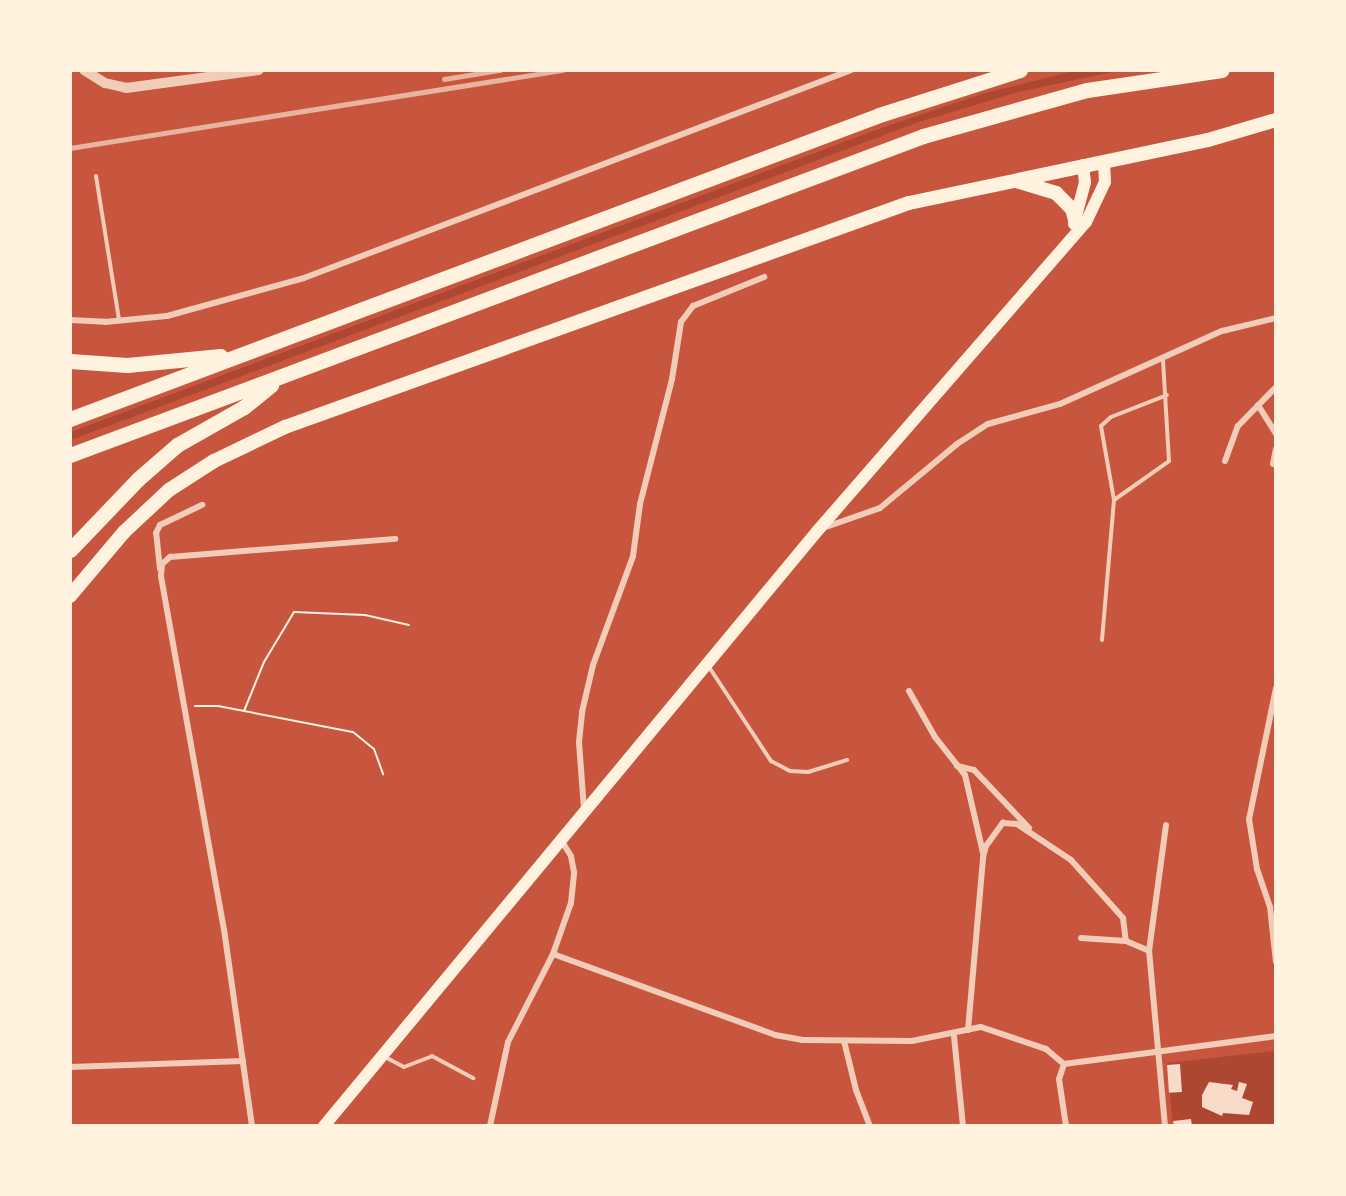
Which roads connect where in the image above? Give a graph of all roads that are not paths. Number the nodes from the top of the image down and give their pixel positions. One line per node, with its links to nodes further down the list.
1 (84, 70): 2 (street)
2 (259, 70)
3 (851, 70): 16 (street)
4 (1020, 70): 17 (highway)
5 (1222, 70): 20 (highway)
6 (1275, 120): 7 (main road)
7 (1104, 161): 8 (main road); 12 (main road)
8 (1083, 165): 10 (main road); 11 (main road)
9 (96, 176): 16 (lane)
10 (1008, 180): 11 (main road); 36 (main road)
11 (1076, 220): 12 (main road)
12 (1069, 239): 32 (main road)
13 (764, 277): 43 (street)
14 (1275, 318): 18 (street)
15 (70, 320): 16 (street)
16 (120, 321)
17 (245, 353): 19 (highway); 24 (highway)
18 (1163, 360): 22 (lane); 32 (street)
19 (70, 361)
20 (283, 376): 27 (highway); 34 (highway)
21 (1275, 387): 23 (street)
22 (1167, 395): 30 (lane); 30 (lane)
23 (1258, 405): 25 (street); 28 (street)
24 (70, 419)
25 (1275, 434)
26 (1275, 449): 29 (street)
27 (70, 455)
28 (1225, 461)
29 (1273, 464)
30 (1114, 500): 37 (lane)
31 (202, 505): 35 (street)
32 (819, 529): 38 (main road)
33 (395, 539): 35 (street)
34 (70, 550)
35 (161, 576): 59 (street)
36 (70, 596)
37 (1102, 640)
38 (707, 664): 41 (lane); 43 (main road)
39 (1275, 688): 52 (street)
40 (909, 691): 42 (street)
41 (847, 760)
42 (957, 766): 45 (street); 47 (street)
43 (584, 813): 46 (main road)
44 (1166, 825): 50 (street)
45 (1033, 833): 47 (street); 49 (street)
46 (561, 840): 51 (street); 58 (main road)
47 (983, 857): 53 (street)
48 (1081, 938): 49 (street)
49 (1126, 941): 50 (street)
50 (1149, 951): 57 (street)
51 (553, 954): 56 (street); 65 (street)
52 (1275, 962)
53 (968, 1030): 54 (street); 60 (street)
54 (954, 1036): 56 (street); 67 (street)
55 (1275, 1036): 57 (street)
56 (844, 1041): 66 (street)
57 (1158, 1053): 60 (street); 69 (street)
58 (382, 1055): 62 (lane); 64 (main road)
59 (243, 1061): 61 (street); 63 (street)
60 (1064, 1064): 68 (street)
61 (70, 1067)
62 (473, 1078)
63 (252, 1125)
64 (324, 1125)
65 (490, 1125)
66 (870, 1125)
67 (963, 1125)
68 (1066, 1125)
69 (1166, 1125)

